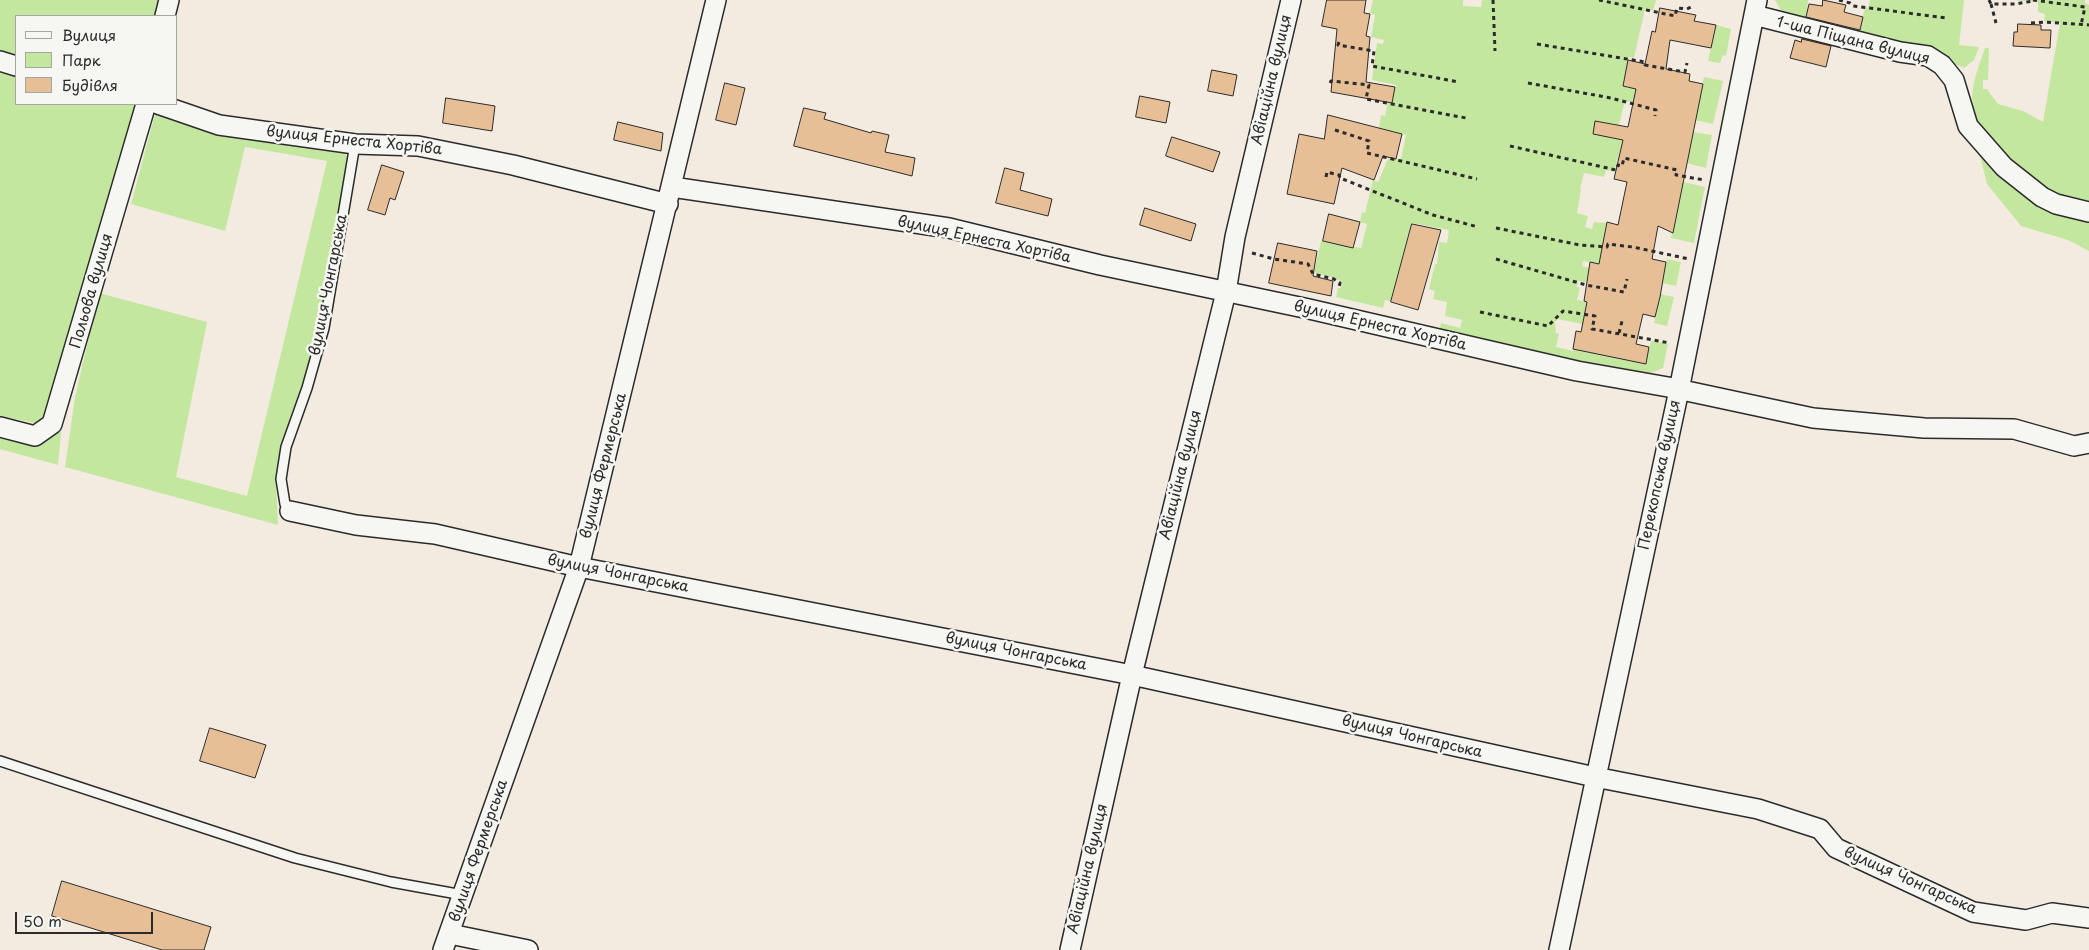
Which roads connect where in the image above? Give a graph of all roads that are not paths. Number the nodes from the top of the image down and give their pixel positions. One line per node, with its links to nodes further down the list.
1 (168, 0): 5 (street)
2 (716, 0): 11 (street, вулиця Фермерська)
3 (1291, 0): 13 (street, Авіаційна вулиця)
4 (1756, 8): 12 (street, 1-ша Піщана вулиця); 14 (street, Перекопська вулиця)
5 (165, 15)
6 (0, 61): 7 (street)
7 (15, 66)
8 (146, 105): 15 (street, Польова вулиця)
9 (161, 105): 10 (street, вулиця Ернеста Хортіва)
10 (355, 144): 11 (street, вулиця Ернеста Хортіва); 17 (lane, вулиця Чонгарська)
11 (670, 196): 13 (street, вулиця Ернеста Хортіва); 18 (street, вулиця Фермерська)
12 (2089, 212)
13 (1226, 292): 14 (street, вулиця Ернеста Хортіва); 19 (street, Авіаційна вулиця)
14 (1679, 390): 16 (street, вулиця Ернеста Хортіва); 21 (street, Перекопська вулиця)
15 (0, 427)
16 (2089, 443)
17 (290, 511): 18 (street, вулиця Чонгарська)
18 (579, 567): 19 (street, вулиця Чонгарська); 22 (street, вулиця Фермерська)
19 (1132, 674): 21 (street, вулиця Чонгарська); 26 (street, Авіаційна вулиця)
20 (0, 761): 22 (lane)
21 (1595, 777): 23 (street, вулиця Чонгарська); 27 (street, Перекопська вулиця)
22 (463, 895): 24 (street, вулиця Фермерська)
23 (2089, 918)
24 (447, 942): 25 (street)
25 (528, 950)
26 (1070, 950)
27 (1559, 950)

